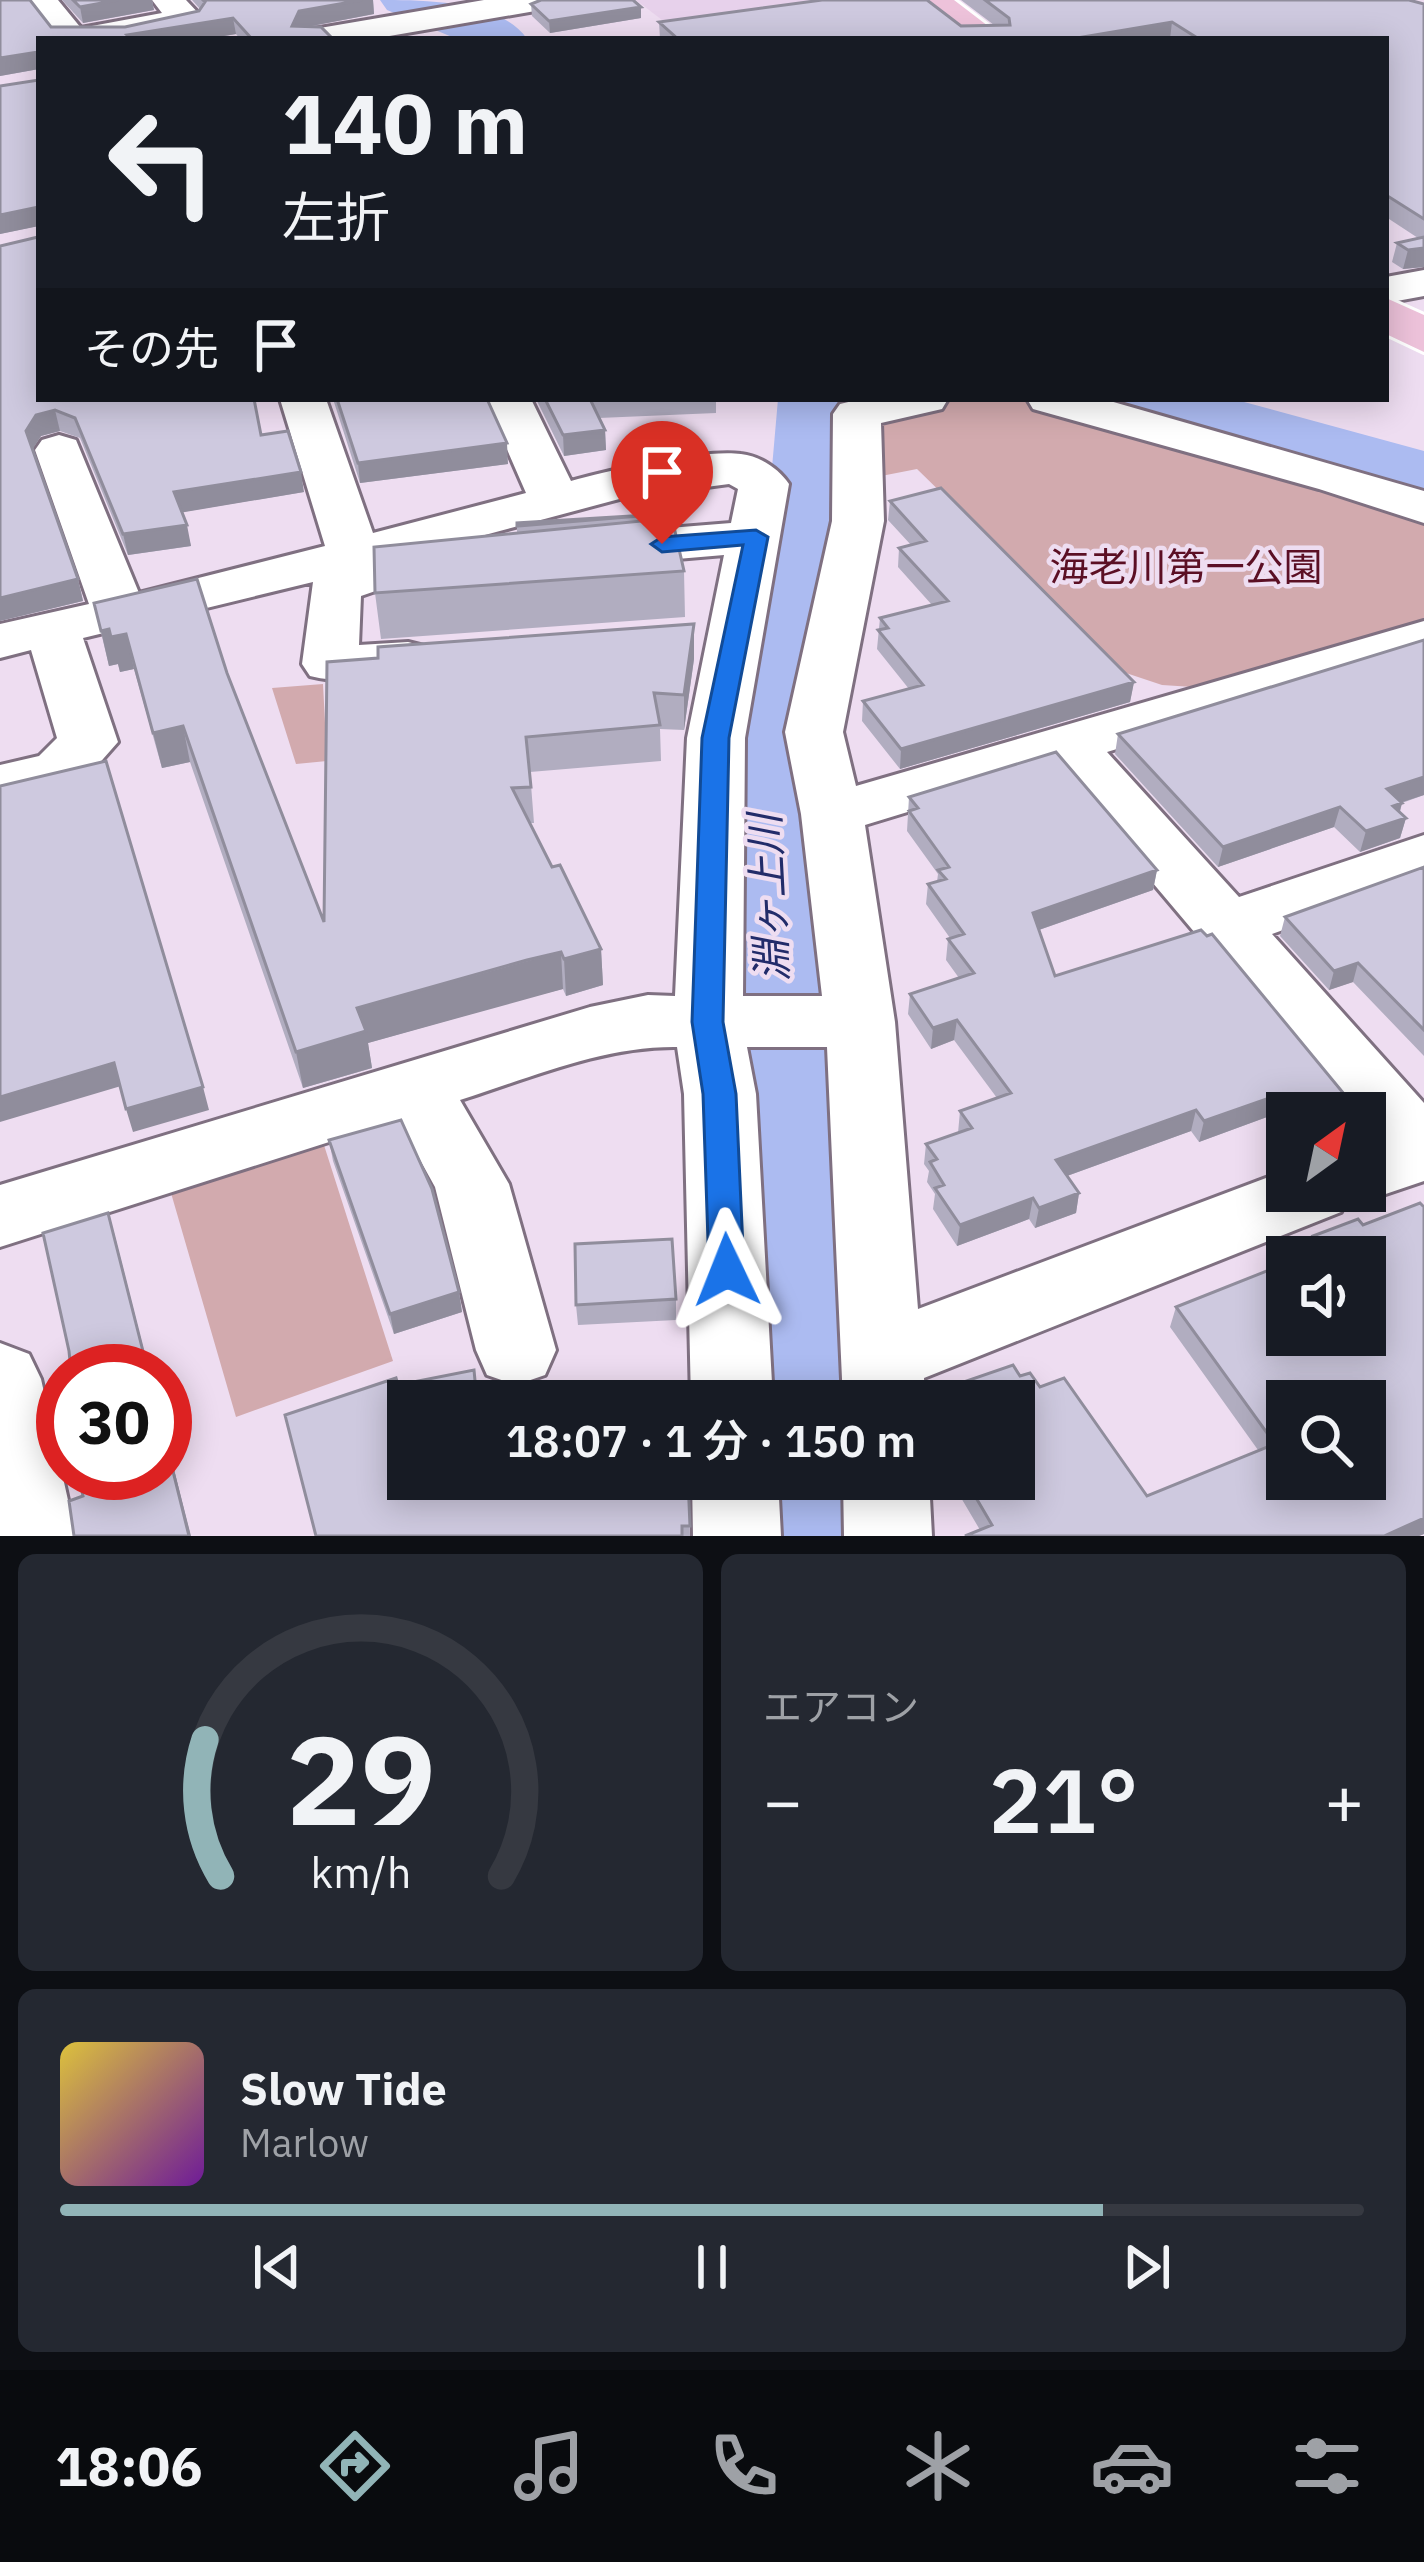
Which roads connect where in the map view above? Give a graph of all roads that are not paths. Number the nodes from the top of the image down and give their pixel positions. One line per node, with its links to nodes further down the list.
1 (41, 0): 8 (street)
2 (168, 0): 7 (street)
3 (542, 0): 5 (street)
4 (930, 0): 10 (main road)
5 (476, 7): 6 (street)
6 (409, 29): 9 (street)
7 (136, 35)
8 (71, 36)
9 (342, 36)
10 (982, 36)
11 (1424, 283): 12 (street)
12 (1389, 289)
13 (1389, 313): 14 (main road)
14 (1424, 337)
15 (304, 402): 23 (street)
16 (509, 402): 20 (street)
17 (912, 402): 30 (street)
18 (1061, 402): 21 (street)
19 (59, 449): 24 (street)
20 (554, 499): 22 (street); 23 (street)
21 (1424, 508)
22 (756, 537): 27 (street); 33 (street)
23 (353, 551): 24 (street)
24 (120, 614): 25 (street)
25 (27, 636): 29 (street)
26 (1424, 638): 28 (street)
27 (465, 655)
28 (1069, 746): 30 (street); 32 (street)
29 (0, 785)
30 (832, 814): 34 (street)
31 (1424, 856): 32 (street)
32 (1226, 926): 36 (street)
33 (716, 1022): 34 (street); 35 (street); 42 (street)
34 (843, 1022): 41 (street)
35 (416, 1087): 38 (street); 39 (street)
36 (1409, 1155)
37 (1266, 1212): 41 (street)
38 (0, 1216)
39 (516, 1350)
40 (0, 1379): 45 (street)
41 (884, 1379)
42 (731, 1380)
43 (736, 1500): 46 (street)
44 (887, 1500): 47 (street)
45 (32, 1536)
46 (737, 1536)
47 (888, 1536)

